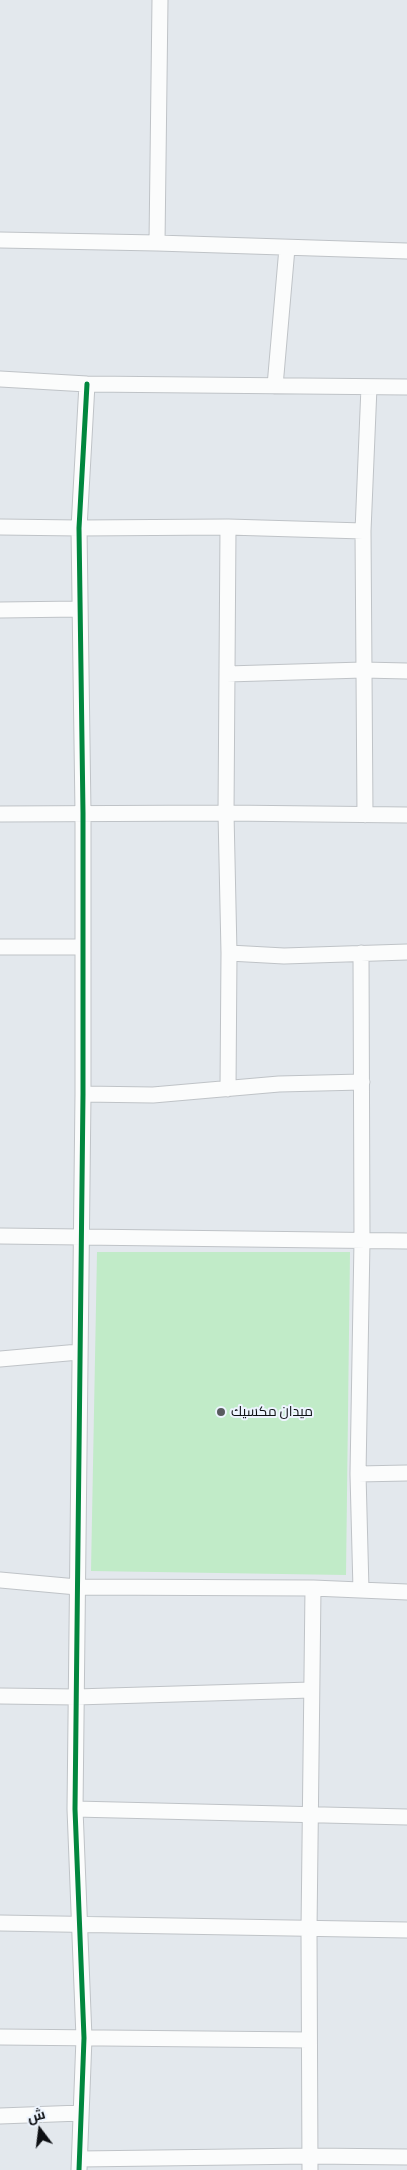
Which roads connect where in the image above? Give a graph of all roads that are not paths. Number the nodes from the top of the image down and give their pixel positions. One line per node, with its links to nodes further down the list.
1 (160, 0): 3 (street)
2 (0, 240): 3 (street)
3 (158, 242): 4 (street)
4 (287, 248): 5 (street); 8 (street)
5 (407, 251)
6 (0, 379): 7 (street)
7 (88, 384): 8 (street); 13 (street)
8 (275, 386): 9 (street)
9 (369, 387): 10 (street); 14 (street)
10 (407, 387)
11 (0, 526): 13 (street)
12 (228, 527): 13 (street); 14 (street); 19 (street)
13 (79, 528): 15 (street)
14 (363, 531): 17 (street)
15 (80, 609): 16 (street); 20 (street)
16 (0, 610)
17 (363, 670): 18 (street); 19 (street); 23 (street)
18 (407, 671)
19 (227, 674): 21 (street)
20 (83, 813): 21 (street); 22 (street); 26 (street)
21 (226, 813): 23 (street); 28 (street)
22 (0, 814)
23 (365, 815): 24 (street)
24 (407, 815)
25 (0, 947): 26 (street)
26 (82, 947): 32 (street)
27 (407, 952): 29 (street)
28 (230, 953): 29 (street); 31 (street)
29 (361, 953): 30 (street)
30 (362, 1082): 31 (street); 35 (street)
31 (228, 1089): 32 (street)
32 (83, 1094): 34 (street)
33 (0, 1236): 34 (street)
34 (80, 1238): 35 (street); 37 (street)
35 (362, 1241): 36 (street); 40 (street)
36 (407, 1241)
37 (79, 1352): 38 (street); 42 (street)
38 (0, 1359)
39 (407, 1473): 40 (street)
40 (358, 1474): 44 (street)
41 (0, 1580): 42 (street)
42 (77, 1587): 43 (street); 48 (street)
43 (313, 1588): 44 (street); 46 (street)
44 (361, 1590): 45 (street)
45 (407, 1592)
46 (312, 1690): 48 (street); 50 (street)
47 (0, 1696): 48 (street)
48 (76, 1697): 49 (street)
49 (75, 1809): 50 (street); 53 (street)
50 (310, 1815): 51 (street); 54 (street)
51 (407, 1817)
52 (0, 1923): 53 (street)
53 (78, 1924): 54 (street); 57 (street)
54 (309, 1930): 55 (street); 58 (street)
55 (407, 1930)
56 (0, 2037): 57 (street)
57 (84, 2038): 58 (street); 59 (street)
58 (309, 2040): 62 (street)
59 (81, 2113): 60 (street); 63 (street)
60 (0, 2116)
61 (407, 2157): 62 (street)
62 (310, 2163): 63 (street)
63 (79, 2164)

